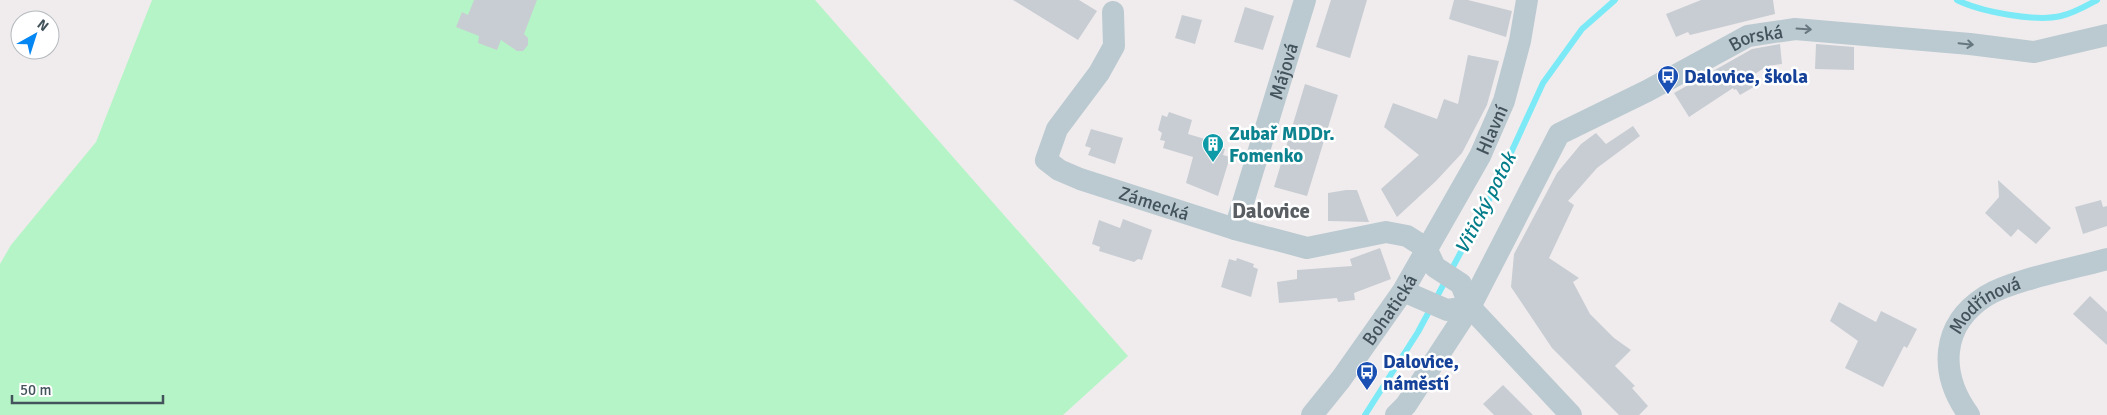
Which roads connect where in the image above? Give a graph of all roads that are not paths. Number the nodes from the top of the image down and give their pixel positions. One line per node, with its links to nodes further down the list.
1 (1305, 0): 5 (street, Májová)
2 (1527, 0): 6 (street, Hlavní)
3 (1113, 12): 5 (street, Zámecká)
4 (2107, 36): 9 (street, Borská, one-way to 4)
5 (1235, 228): 6 (street, Zámecká)
6 (1431, 258): 8 (street, Bohatická); 9 (street, Zámecká)
7 (2107, 259): 13 (street, Modřínová)
8 (1411, 294): 9 (street); 10 (street, Bohatická)
9 (1470, 307): 11 (street, Borská); 12 (street)
10 (1312, 415)
11 (1396, 415)
12 (1571, 415)
13 (1969, 415)

